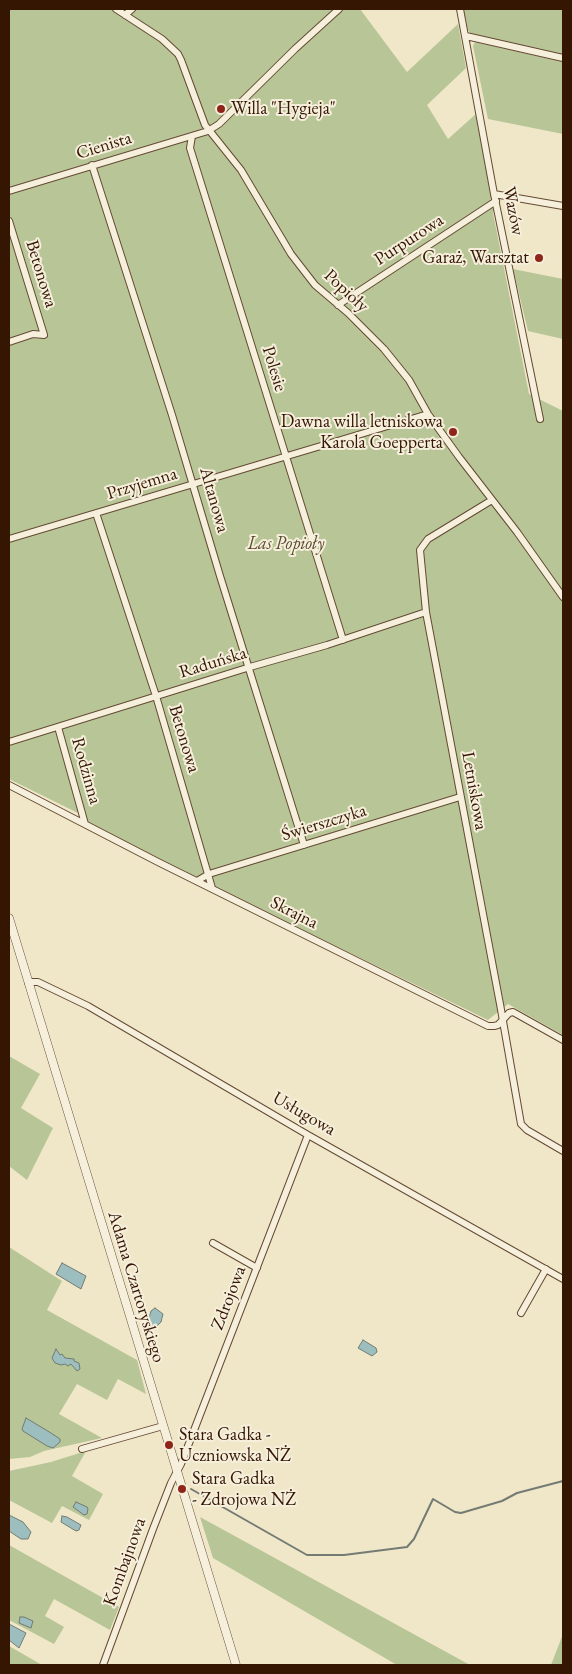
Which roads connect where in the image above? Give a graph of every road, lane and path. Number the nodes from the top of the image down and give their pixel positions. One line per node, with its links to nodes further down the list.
1 (116, 9): 5 (street, Popioły)
2 (132, 9): 5 (street)
3 (339, 9): 8 (street)
4 (460, 9): 6 (street, Wazów)
5 (125, 15): 8 (street, Popioły)
6 (466, 36): 7 (street); 12 (street, Wazów)
7 (563, 58)
8 (208, 131): 9 (street, Cienista); 16 (street, Popioły)
9 (192, 136): 10 (street, Cienista); 20 (street, Polesie)
10 (92, 165): 11 (street, Cienista); 21 (street, Altanowa)
11 (9, 191)
12 (494, 194): 13 (street, Wazów); 14 (street)
13 (496, 201): 16 (street, Purpurowa); 19 (street, Wazów)
14 (563, 206)
15 (9, 220): 17 (street, Betonowa)
16 (338, 305): 18 (street, Popioły)
17 (9, 342)
18 (428, 414): 20 (street, Przyjemna); 22 (street, Popioły)
19 (540, 419)
20 (286, 457): 21 (street, Przyjemna); 27 (street, Polesie)
21 (193, 484): 23 (street, Przyjemna); 28 (street, Altanowa)
22 (492, 500): 25 (street, Popioły); 26 (street, Letniskowa)
23 (96, 513): 24 (street, Przyjemna); 29 (street, Betonowa)
24 (9, 540)
25 (563, 597)
26 (426, 612): 27 (street, Raduńska); 33 (street, Letniskowa)
27 (343, 640): 28 (street, Raduńska)
28 (250, 667): 29 (street, Raduńska); 35 (street, Altanowa)
29 (156, 696): 30 (street, Raduńska); 36 (street, Betonowa)
30 (58, 727): 31 (street, Raduńska); 34 (street, Rodzinna)
31 (9, 742)
32 (9, 785): 34 (street, Skrajna)
33 (460, 797): 35 (street, Świerszczyka); 41 (street, Letniskowa)
34 (85, 824): 37 (street, Skrajna)
35 (304, 845): 36 (street, Świerszczyka)
36 (209, 874): 37 (street, Świerszczyka); 38 (street, Betonowa)
37 (197, 881): 38 (street, Skrajna)
38 (212, 888): 41 (street, Skrajna)
39 (9, 918): 40 (street, Adama Czartoryskiego)
40 (28, 982): 43 (street, Usługowa); 50 (street, Adama Czartoryskiego)
41 (502, 1019): 42 (street, Skrajna); 44 (street, Letniskowa)
42 (563, 1040)
43 (308, 1135): 46 (street, Zdrojowa); 47 (street, Usługowa)
44 (563, 1151)
45 (212, 1243): 46 (street)
46 (257, 1268): 52 (street, Zdrojowa)
47 (546, 1269): 48 (street, Usługowa); 49 (street)
48 (563, 1279)
49 (521, 1312)
50 (163, 1426): 51 (street); 52 (street, Adama Czartoryskiego)
51 (82, 1449)
52 (177, 1471): 53 (street, Kombajnowa); 54 (street, Adama Czartoryskiego)
53 (103, 1665)
54 (236, 1665)

